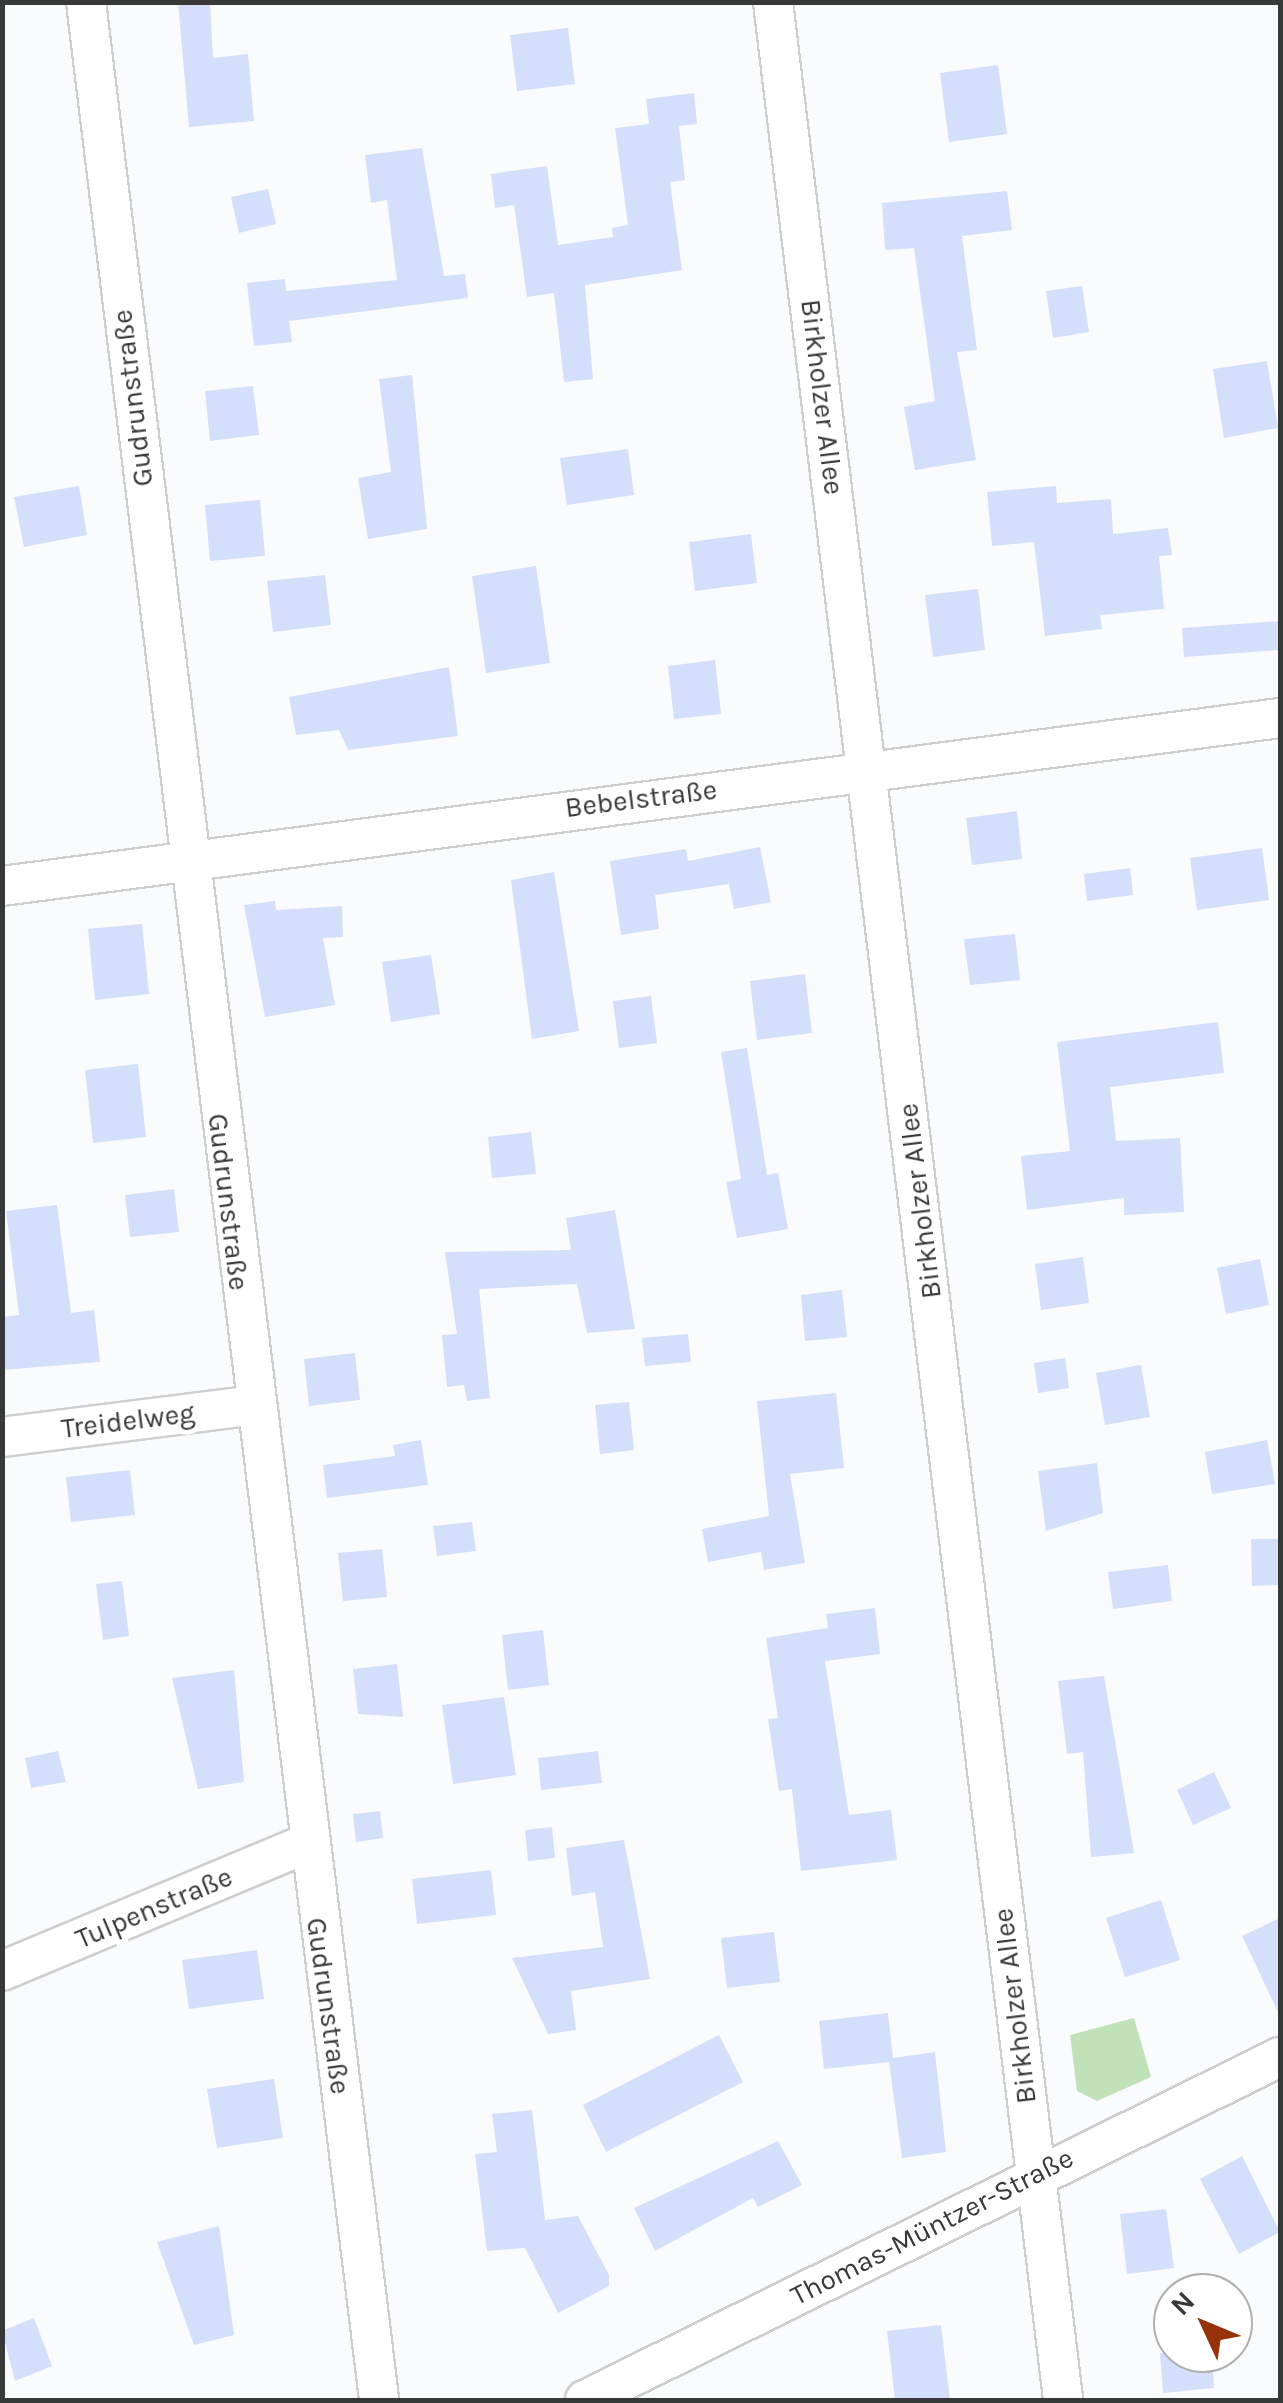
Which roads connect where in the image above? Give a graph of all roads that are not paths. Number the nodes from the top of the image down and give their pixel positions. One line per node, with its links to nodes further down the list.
1 (86, 2): 5 (street, Gudrunstraße)
2 (774, 2): 4 (street, Birkholzer Allee)
3 (1280, 718): 4 (street, Bebelstraße)
4 (869, 771): 5 (street, Bebelstraße); 12 (street, Birkholzer Allee)
5 (185, 856): 6 (street, Bebelstraße); 7 (street, Gudrunstraße)
6 (2, 886)
7 (254, 1405): 8 (street, Treidelweg); 9 (street, Gudrunstraße)
8 (2, 1437)
9 (306, 1844): 10 (street, Tulpenstraße); 13 (street, Gudrunstraße)
10 (2, 1971)
11 (1280, 2057): 12 (street, Thomas-Müntzer-Straße)
12 (1035, 2174): 14 (street, Thomas-Müntzer-Straße); 15 (street, Birkholzer Allee)
13 (379, 2400)
14 (585, 2400)
15 (1063, 2400)

